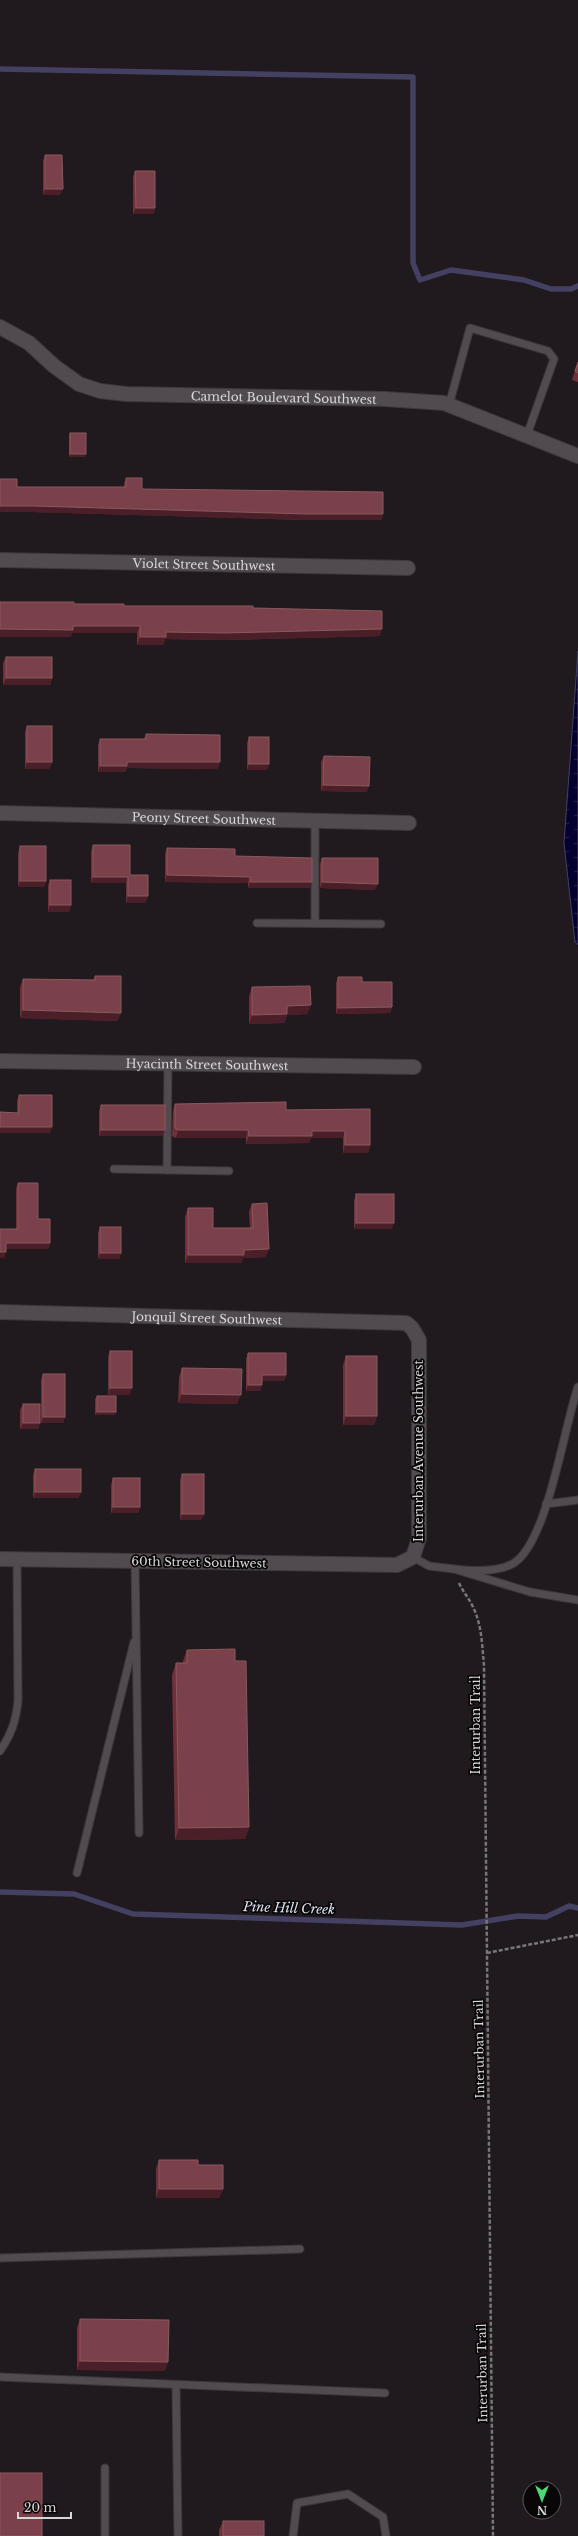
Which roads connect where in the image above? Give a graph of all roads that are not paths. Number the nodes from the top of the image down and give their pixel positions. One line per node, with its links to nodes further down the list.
1 (0, 327): 2 (street, Camelot Boulevard Southwest)
2 (449, 405): 3 (street, Camelot Boulevard Southwest); 3 (lane)
3 (527, 435): 4 (street, Camelot Boulevard Southwest)
4 (578, 456)
5 (0, 560): 6 (street, Violet Street Southwest)
6 (408, 568)
7 (0, 813): 8 (street, Peony Street Southwest)
8 (315, 820): 9 (street, Peony Street Southwest); 11 (lane)
9 (409, 823)
10 (258, 923): 11 (lane)
11 (315, 923): 12 (lane)
12 (381, 924)
13 (0, 1061): 14 (street, Hyacinth Street Southwest)
14 (168, 1064): 15 (street, Hyacinth Street Southwest); 17 (lane)
15 (414, 1067)
16 (114, 1169): 17 (lane)
17 (167, 1170): 18 (lane)
18 (229, 1171)
19 (0, 1312): 20 (street, Jonquil Street Southwest)
20 (412, 1328): 24 (street, Interurban Avenue Southwest)
21 (578, 1387): 23 (lane)
22 (578, 1500): 23 (lane)
23 (546, 1504): 29 (lane)
24 (413, 1557): 28 (street, Interurban Avenue Southwest); 29 (lane)
25 (0, 1559): 26 (street, 60th Street Southwest)
26 (17, 1559): 27 (street, 60th Street Southwest); 32 (lane)
27 (135, 1561): 28 (street, 60th Street Southwest); 31 (lane)
28 (397, 1565)
29 (454, 1569): 30 (lane)
30 (578, 1600)
31 (136, 1632): 33 (lane); 34 (lane)
32 (0, 1751)
33 (140, 1833)
34 (77, 1873)
35 (300, 2249): 36 (lane)
36 (0, 2258)
37 (0, 2377): 38 (lane)
38 (176, 2385): 39 (lane); 42 (lane)
39 (385, 2393)
40 (105, 2468): 41 (lane)
41 (105, 2536)
42 (178, 2536)
43 (293, 2536): 44 (lane)
44 (386, 2536)

